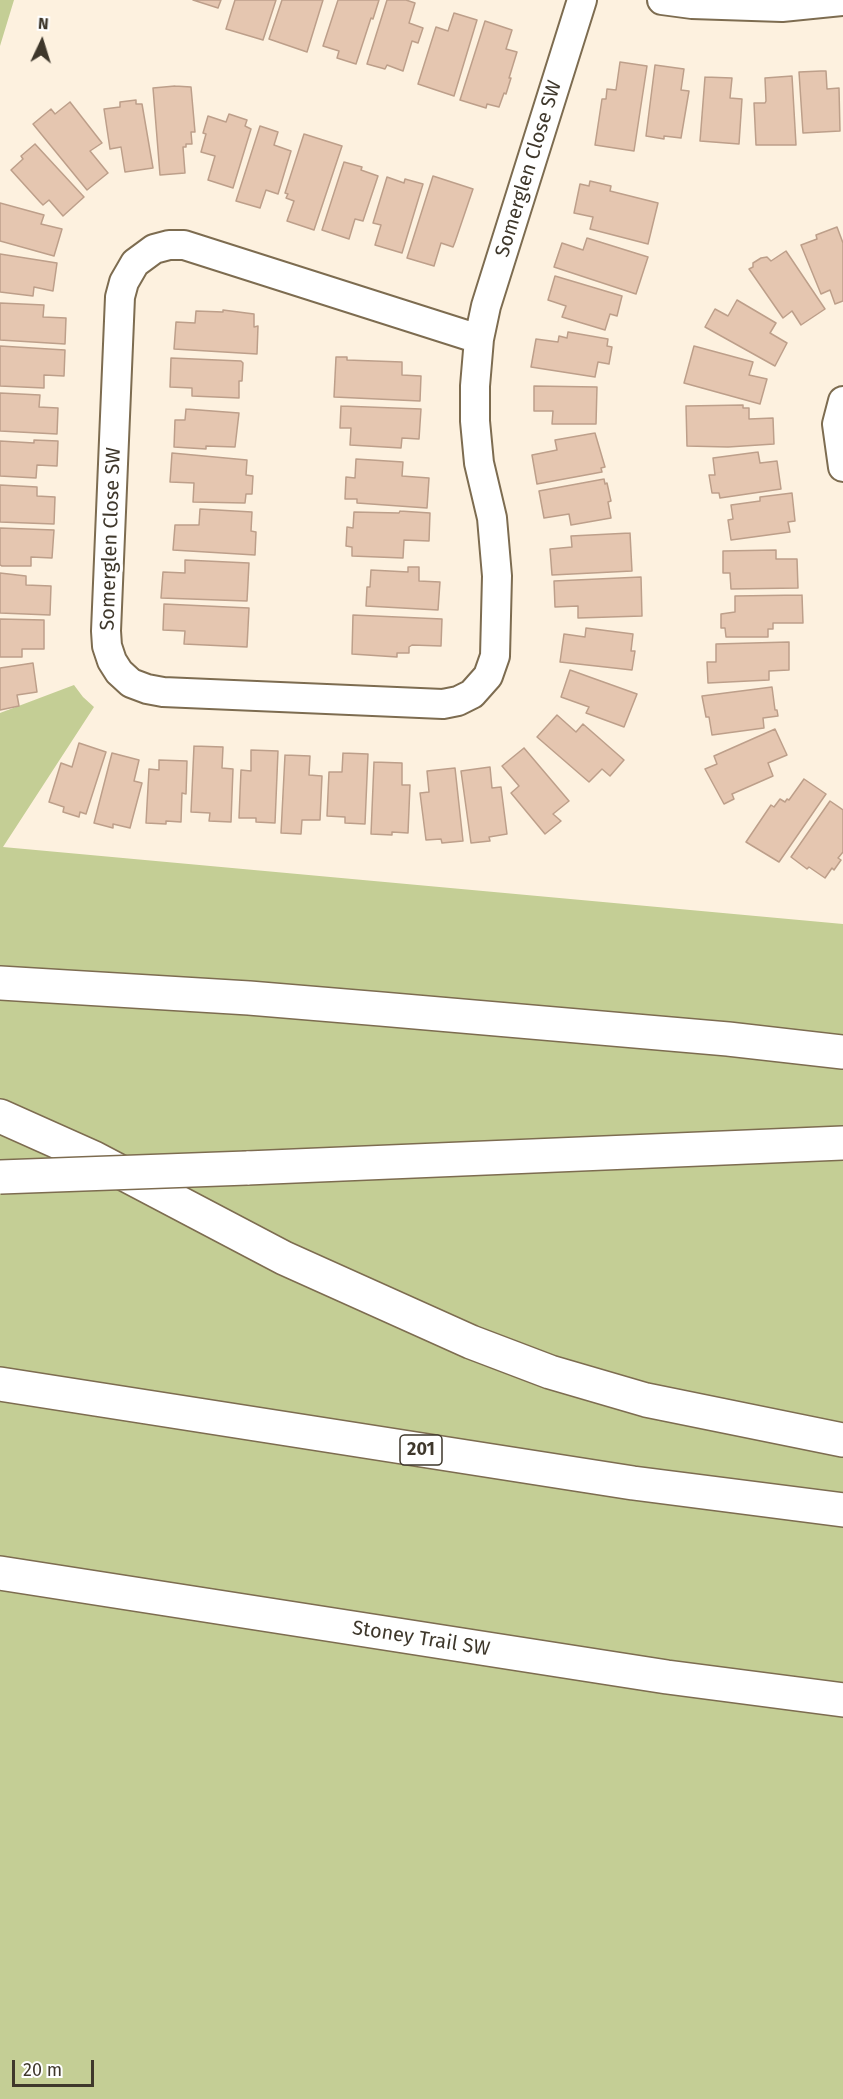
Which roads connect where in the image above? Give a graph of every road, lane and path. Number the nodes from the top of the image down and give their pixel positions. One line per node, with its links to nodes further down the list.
1 (582, 0): 4 (street, Somerglen Close SW)
2 (662, 0): 3 (street)
3 (843, 1)
4 (479, 339): 4 (street, Somerglen Close SW)
5 (843, 401): 6 (street)
6 (843, 467)
7 (0, 983): 8 (main road)
8 (843, 1052)
9 (0, 1116): 13 (main road)
10 (843, 1143): 11 (main road, bridge)
11 (0, 1178)
12 (0, 1384): 14 (main road, 201)
13 (843, 1440)
14 (843, 1510)
15 (0, 1573): 16 (main road, Stoney Trail SW)
16 (843, 1700)

